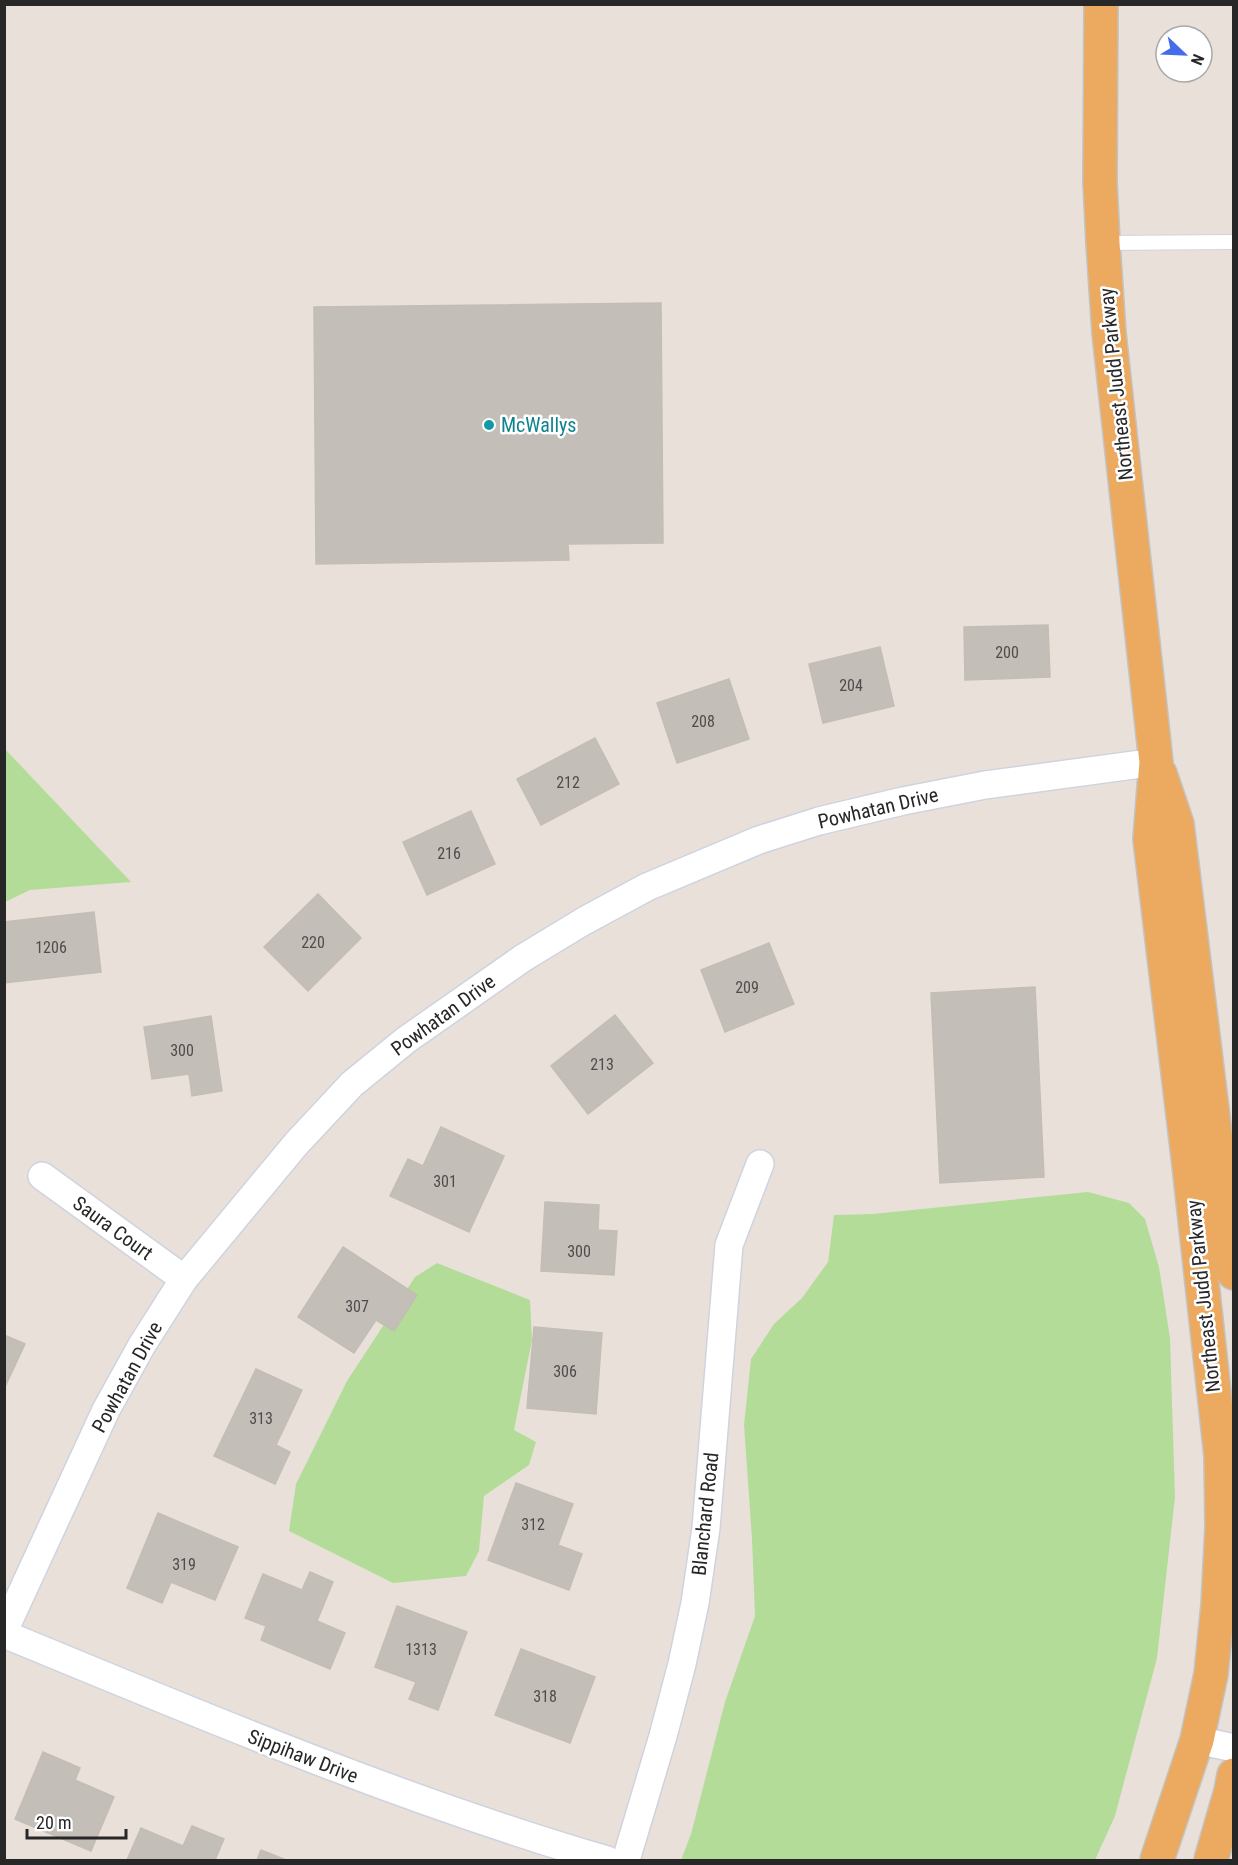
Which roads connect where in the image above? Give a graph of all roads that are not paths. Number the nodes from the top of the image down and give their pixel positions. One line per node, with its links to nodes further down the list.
1 (1101, 4): 3 (highway, Northeast Judd Parkway)
2 (1233, 242): 3 (lane)
3 (1103, 243): 4 (highway, Northeast Judd Parkway)
4 (1156, 762): 7 (highway, Northeast Judd Parkway); 8 (street, Powhatan Drive); 10 (highway, Northeast Judd Parkway)
5 (760, 1164): 14 (street, Blanchard Road)
6 (42, 1176): 8 (street, Saura Court)
7 (1233, 1273)
8 (184, 1279): 9 (street, Powhatan Drive)
9 (4, 1633): 13 (street, Sippihaw Drive)
10 (1197, 1740): 11 (street); 15 (highway, Northeast Judd Parkway)
11 (1233, 1748)
12 (1233, 1774): 16 (highway)
13 (607, 1860)
14 (626, 1860)
15 (1157, 1860)
16 (1211, 1860)

